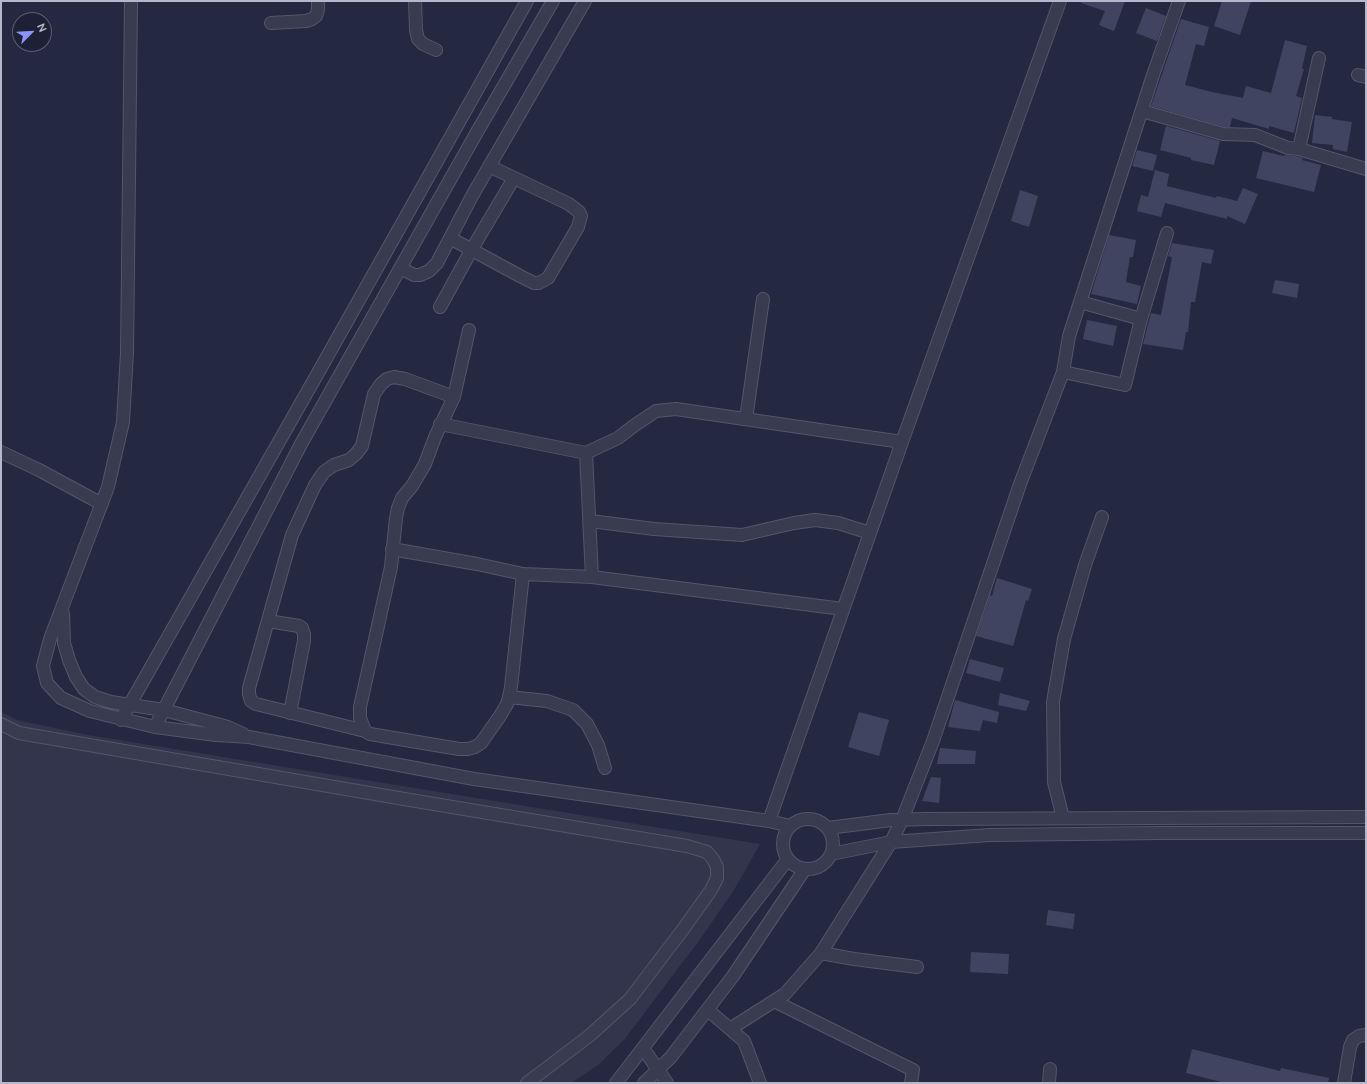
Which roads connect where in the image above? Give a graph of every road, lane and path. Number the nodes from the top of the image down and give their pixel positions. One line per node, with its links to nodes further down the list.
1 (131, 1): 33 (street)
2 (318, 1): 9 (street)
3 (415, 1): 10 (street)
4 (527, 1): 44 (street)
5 (552, 1): 20 (street)
6 (585, 1): 14 (street)
7 (1060, 1): 30 (street)
8 (1179, 1): 12 (street)
9 (271, 23)
10 (436, 50)
11 (1319, 58): 13 (street)
12 (1142, 111): 13 (street); 22 (street)
13 (1299, 149): 15 (street)
14 (489, 166): 16 (street); 18 (street)
15 (1366, 169)
16 (514, 178): 19 (street); 19 (street)
17 (1167, 233): 24 (street)
18 (450, 238): 19 (street); 20 (street)
19 (472, 249): 23 (street)
20 (400, 268): 45 (street)
21 (763, 299): 28 (street)
22 (1080, 302): 24 (street); 26 (street)
23 (440, 306)
24 (1141, 319): 26 (street)
25 (469, 330): 27 (street)
26 (1062, 372): 55 (street)
27 (454, 397): 29 (street); 42 (street)
28 (746, 419): 30 (street); 32 (street)
29 (440, 424): 32 (street); 37 (street)
30 (902, 442): 36 (street)
31 (1, 452): 33 (street)
32 (586, 453): 35 (street)
33 (102, 504): 40 (street)
34 (1102, 517): 54 (street)
35 (590, 521): 36 (street); 39 (street)
36 (870, 533): 41 (street)
37 (392, 549): 38 (street); 50 (street)
38 (523, 574): 39 (street); 43 (street)
39 (592, 577): 41 (street)
40 (63, 606): 44 (street); 47 (street)
41 (843, 609): 56 (street)
42 (268, 621): 46 (street); 46 (street)
43 (509, 697): 50 (street); 52 (street)
44 (129, 706): 45 (street); 47 (street)
45 (164, 710): 49 (street); 51 (street)
46 (290, 713): 50 (street)
47 (121, 720): 49 (street)
48 (1, 724): 73 (street)
49 (155, 727): 51 (street)
50 (365, 731)
51 (249, 737): 56 (street)
52 (605, 768)
53 (1366, 817): 54 (street)
54 (1063, 818): 55 (street)
55 (902, 820): 58 (street); 60 (street)
56 (769, 821): 57 (street)
57 (790, 826): 58 (street); 62 (street)
58 (828, 828): 61 (street)
59 (1366, 833): 60 (street)
60 (891, 842): 61 (street); 64 (street)
61 (831, 854): 63 (street)
62 (788, 859): 63 (street); 70 (street)
63 (805, 869): 67 (street)
64 (821, 953): 65 (street); 66 (street)
65 (917, 967)
66 (774, 1001): 68 (street); 78 (street)
67 (708, 1010): 68 (street); 72 (street)
68 (730, 1029): 77 (street)
69 (1366, 1035): 80 (street)
70 (643, 1048): 72 (street); 74 (street)
71 (1050, 1069): 79 (street)
72 (659, 1070): 75 (street); 76 (street)
73 (527, 1083)
74 (616, 1083)
75 (644, 1083)
76 (667, 1083)
77 (760, 1083)
78 (911, 1083)
79 (1049, 1083)
80 (1344, 1083)

